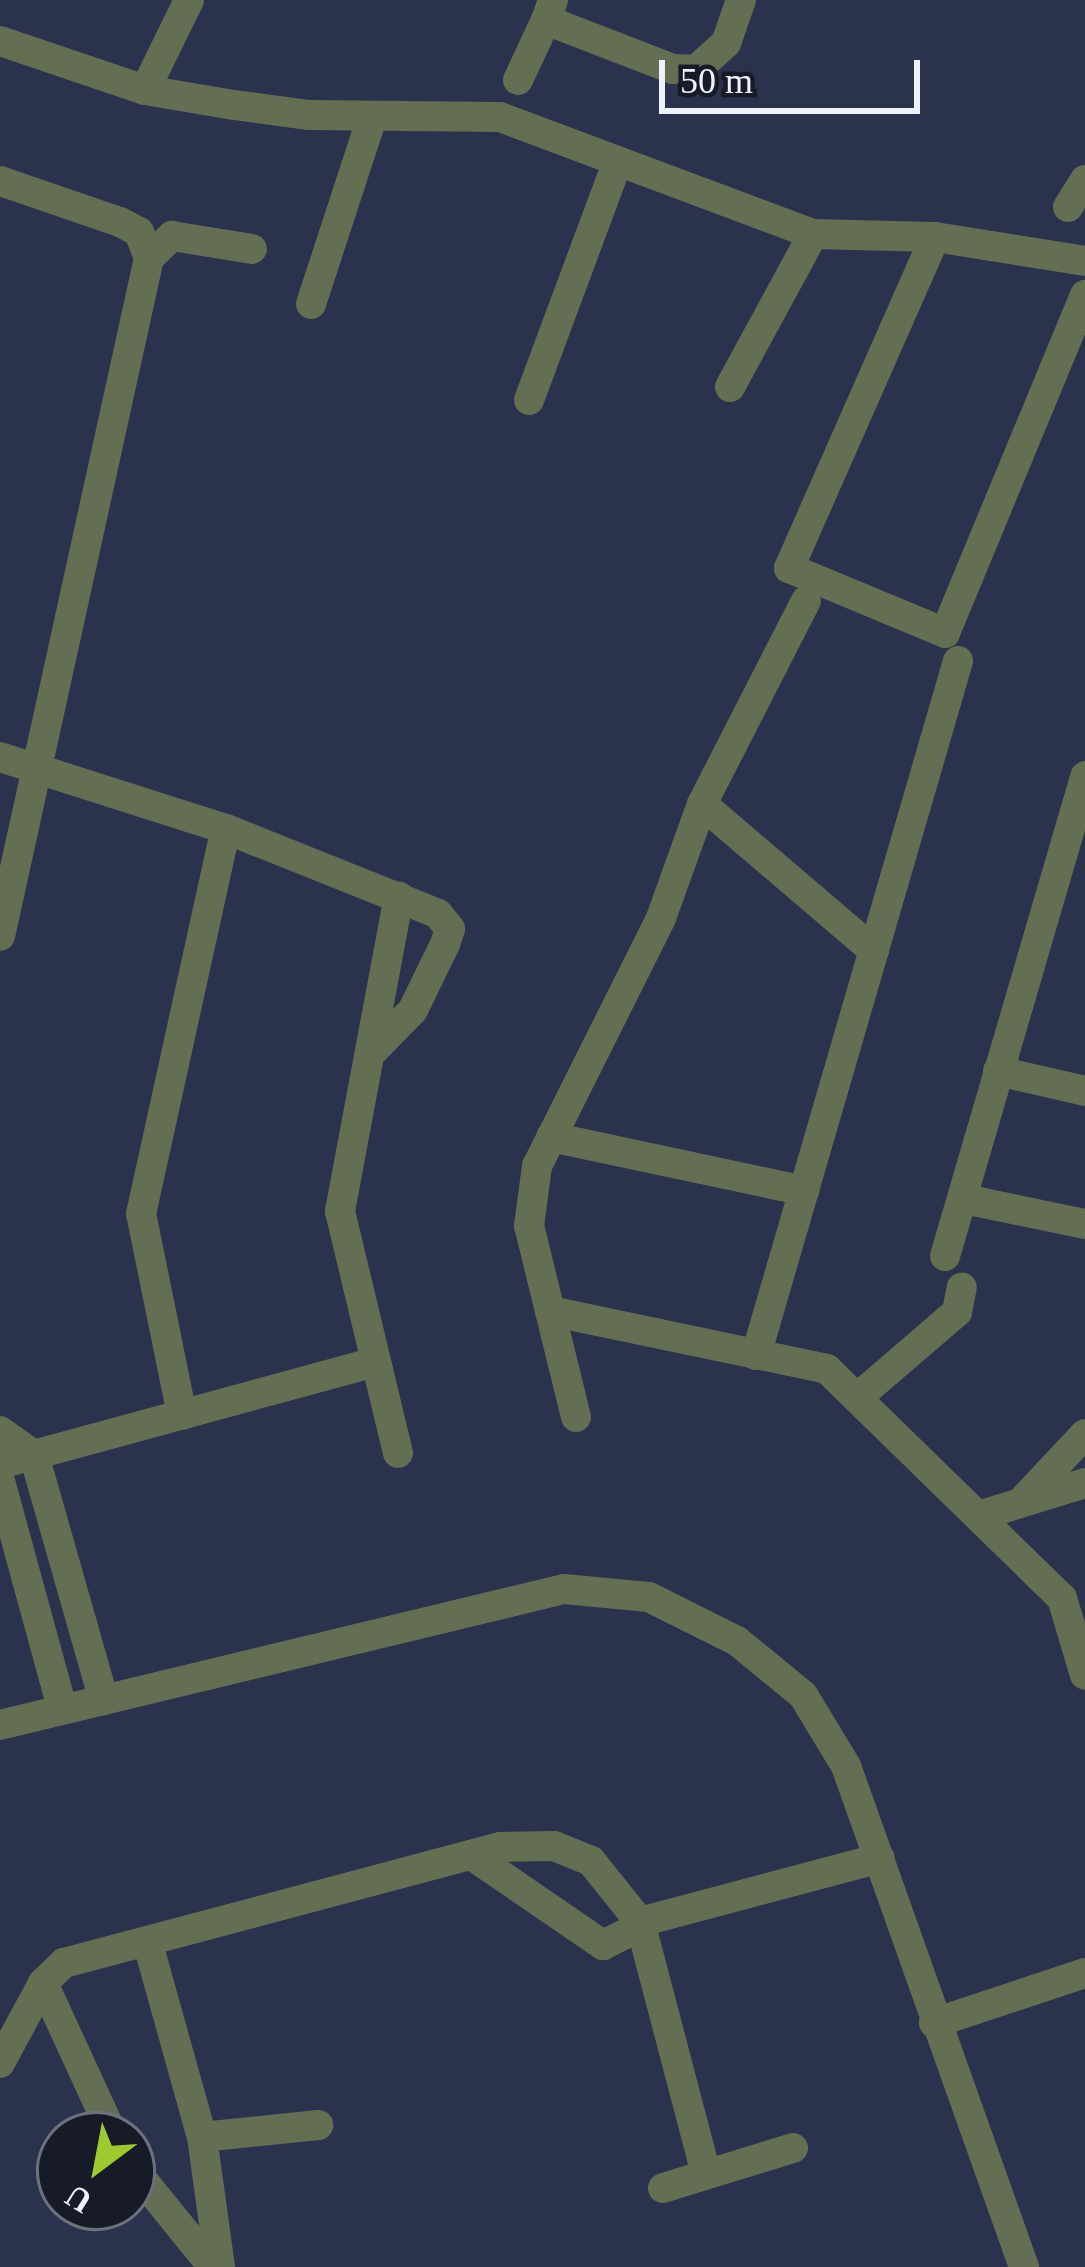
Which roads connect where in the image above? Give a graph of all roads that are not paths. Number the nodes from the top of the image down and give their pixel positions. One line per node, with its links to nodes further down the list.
1 (189, 0): 6 (street)
2 (741, 0): 3 (street)
3 (550, 10): 5 (street)
4 (0, 40): 6 (street)
5 (518, 80)
6 (145, 90): 7 (street)
7 (372, 117): 8 (street); 16 (street)
8 (617, 163): 10 (street); 18 (street)
9 (0, 181): 13 (street)
10 (813, 234): 11 (street); 17 (street)
11 (935, 237): 14 (street); 15 (street)
12 (251, 249): 13 (street)
13 (149, 258): 22 (street)
14 (1085, 261)
15 (1085, 295)
16 (311, 304)
17 (730, 387)
18 (529, 400)
19 (806, 602): 24 (street)
20 (958, 661): 28 (street)
21 (0, 757): 22 (street)
22 (36, 765): 25 (street); 27 (street)
23 (1085, 776): 30 (street)
24 (702, 804): 28 (street); 32 (street)
25 (226, 829): 26 (street); 42 (street)
26 (399, 896): 29 (street); 29 (street)
27 (0, 936)
28 (874, 951): 33 (street)
29 (370, 1054): 40 (street)
30 (998, 1071): 31 (street); 34 (street)
31 (1085, 1091)
32 (551, 1137): 33 (street); 38 (street)
33 (804, 1191): 39 (street)
34 (964, 1199): 35 (street); 36 (street)
35 (1085, 1224)
36 (946, 1256)
37 (962, 1287): 41 (street)
38 (550, 1311): 39 (street); 43 (street)
39 (756, 1354): 41 (street)
40 (371, 1363): 42 (street); 46 (street)
41 (857, 1398): 52 (street)
42 (182, 1414): 47 (street)
43 (576, 1417)
44 (0, 1431): 47 (street)
45 (1085, 1434): 51 (street)
46 (398, 1454)
47 (34, 1455): 48 (street); 54 (street)
48 (0, 1464)
49 (0, 1481): 55 (street)
50 (1085, 1483): 51 (street)
51 (1020, 1504): 52 (street)
52 (978, 1516): 53 (street)
53 (1084, 1670)
54 (104, 1700): 55 (street); 58 (street)
55 (62, 1708): 56 (street)
56 (0, 1725)
57 (473, 1856): 59 (street); 59 (street); 60 (street)
58 (880, 1858): 59 (street); 63 (street)
59 (639, 1924): 69 (street)
60 (148, 1944): 62 (street); 67 (street)
61 (1085, 1973): 63 (street)
62 (43, 1983): 64 (street); 65 (street)
63 (934, 2023): 73 (street)
64 (0, 2063)
65 (101, 2111)
66 (318, 2125): 67 (street)
67 (202, 2137): 72 (street)
68 (793, 2148): 69 (street)
69 (706, 2173): 70 (street)
70 (663, 2188)
71 (156, 2196): 72 (street)
72 (216, 2267)
73 (1024, 2267)

